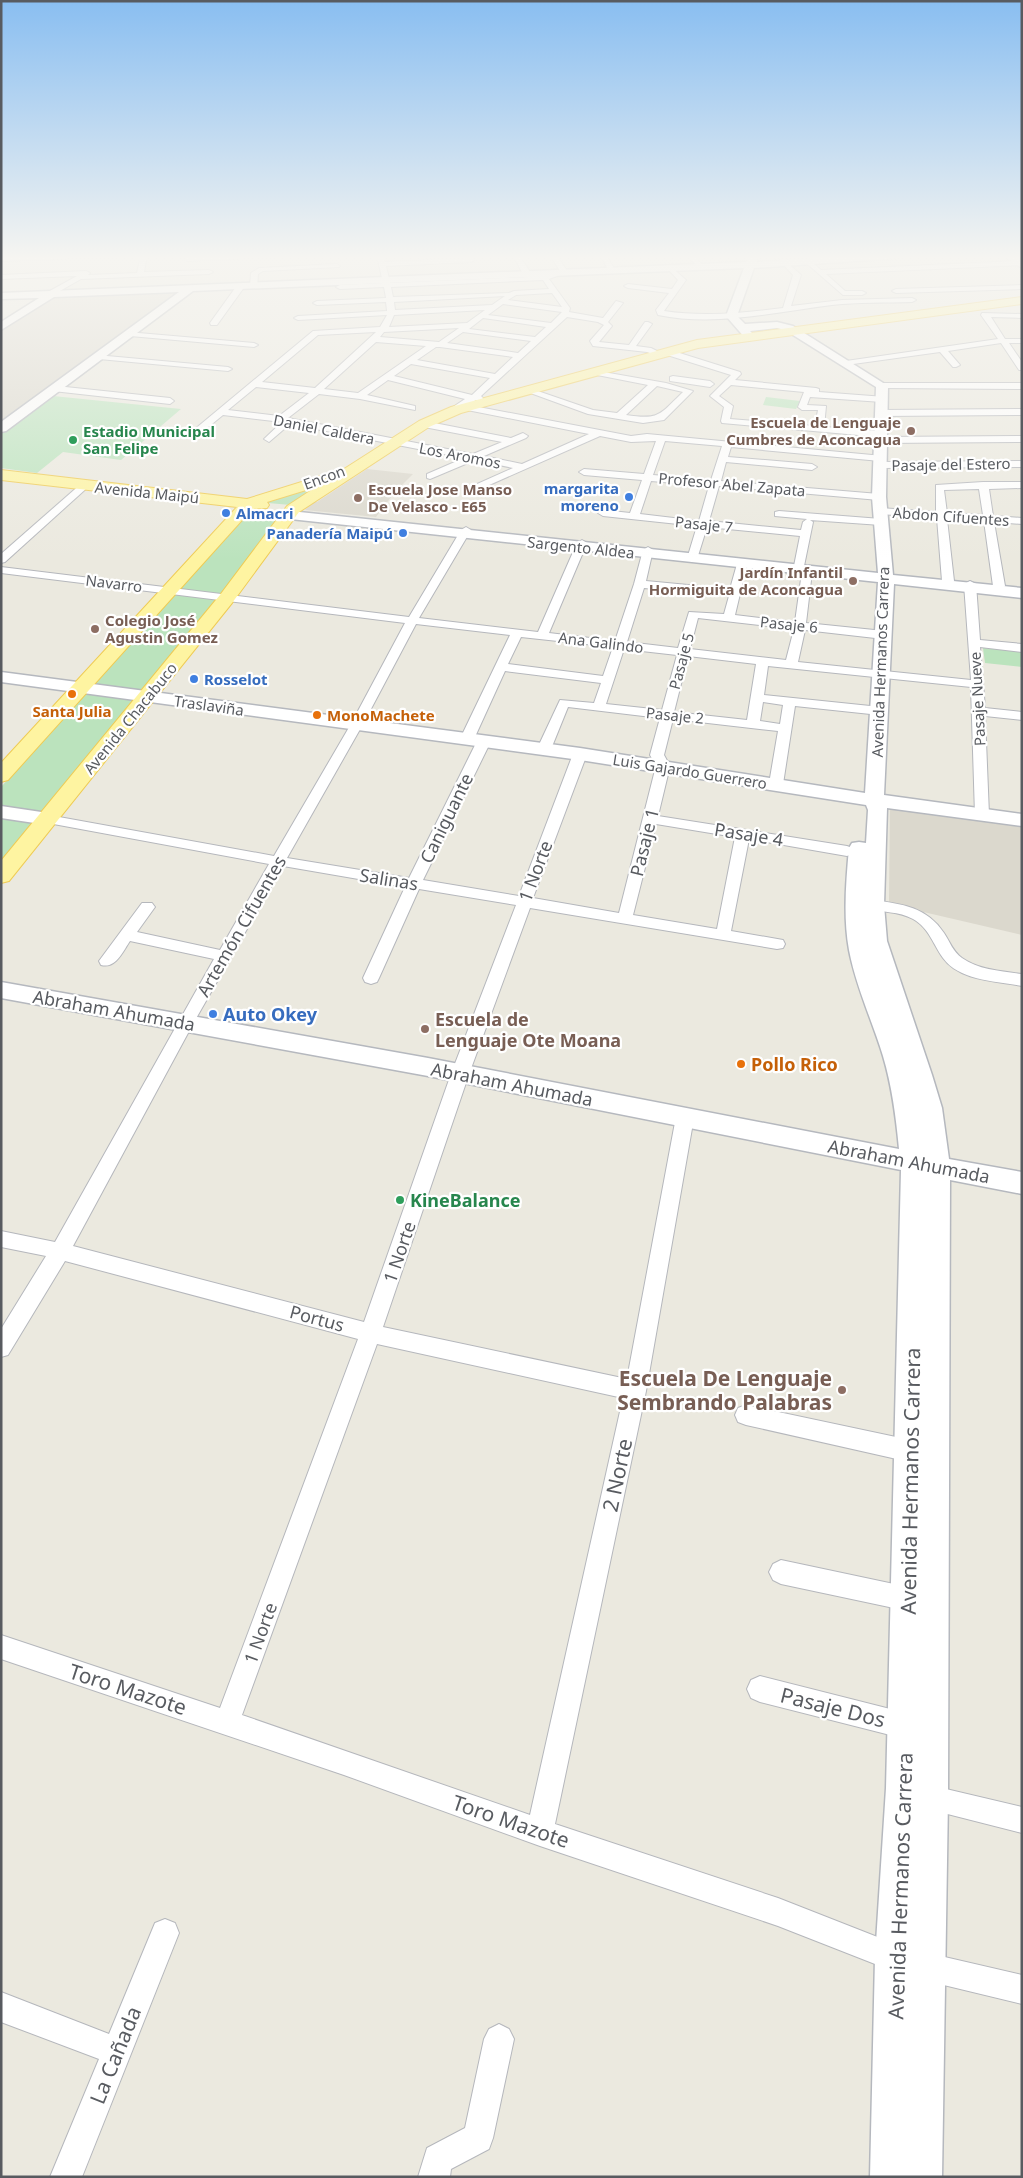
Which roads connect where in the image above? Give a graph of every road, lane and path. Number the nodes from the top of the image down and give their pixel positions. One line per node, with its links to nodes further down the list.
1 (520, 356): 23 (street)
2 (99, 357): 13 (street)
3 (287, 357): 20 (street)
4 (352, 357): 31 (street)
5 (417, 357): 14 (street)
6 (650, 357): 19 (main road, Encon)
7 (676, 357): 24 (street)
8 (837, 357): 15 (street)
9 (889, 357): 15 (street)
10 (949, 357): 17 (street)
11 (1013, 357): 18 (street)
12 (177, 358): 16 (street)
13 (96, 359): 16 (street); 16 (street); 29 (street)
14 (410, 361): 22 (street); 23 (street)
15 (846, 362): 36 (street)
16 (170, 364)
17 (956, 365)
18 (1022, 368)
19 (595, 372): 26 (street); 32 (main road, Encon)
20 (265, 374): 21 (street); 25 (street)
21 (282, 376)
22 (387, 377): 34 (street); 35 (street)
23 (497, 377): 35 (street)
24 (728, 382): 30 (street); 48 (street)
25 (254, 384): 31 (street); 41 (street)
26 (654, 384): 27 (street); 44 (street)
27 (664, 385): 33 (street); 33 (street)
28 (1022, 386): 36 (street)
29 (56, 389): 38 (street); 47 (street)
30 (816, 390): 36 (street); 48 (street)
31 (317, 391): 34 (street); 43 (street)
32 (530, 391): 37 (main road, Encon); 44 (street)
33 (689, 391): 44 (street)
34 (360, 396): 39 (street)
35 (474, 398): 37 (street); 40 (street)
36 (882, 399): 42 (street); 52 (street, Avenida Hermanos Carrera)
37 (492, 400): 40 (main road, Encon)
38 (170, 401)
39 (412, 408)
40 (460, 408): 45 (main road, Encon); 46 (street)
41 (221, 412): 43 (street, Daniel Caldera); 49 (street)
42 (1022, 412)
43 (285, 420): 53 (street); 56 (street, Daniel Caldera)
44 (618, 420): 51 (street)
45 (424, 424): 56 (main road, Encon); 59 (street)
46 (549, 424): 50 (street); 51 (street)
47 (1, 428)
48 (819, 429): 52 (street)
49 (198, 431)
50 (532, 432)
51 (600, 433): 54 (street, Pasaje del Estero); 63 (street)
52 (880, 437): 55 (street); 61 (street, Avenida Hermanos Carrera)
53 (269, 439)
54 (661, 439): 57 (street, Pasaje del Estero); 67 (street)
55 (1022, 439)
56 (396, 443): 59 (street, Los Aromos); 76 (main road, Encon); 78 (main road, Encon)
57 (726, 444): 58 (street, Pasaje del Estero); 60 (street)
58 (814, 452): 61 (street, Pasaje del Estero); 68 (street)
59 (476, 457): 63 (street, Los Aromos); 66 (street)
60 (721, 459): 68 (street); 70 (street)
61 (880, 462): 62 (street, Pasaje del Estero); 77 (street, Avenida Hermanos Carrera)
62 (1022, 464)
63 (523, 467): 74 (street)
64 (584, 472): 67 (street, Profesor Abel Zapata)
65 (1, 475): 73 (main road, Avenida Maipú)
66 (430, 476)
67 (648, 477): 70 (street, Profesor Abel Zapata); 80 (street)
68 (809, 478): 75 (street, Profesor Abel Zapata); 77 (street, Profesor Abel Zapata)
69 (1, 480): 73 (main road, Avenida Maipú)
70 (715, 482): 75 (street, Profesor Abel Zapata); 85 (street)
71 (983, 485): 72 (street); 82 (street); 83 (street)
72 (1022, 485)
73 (83, 488): 76 (main road, Avenida Maipú); 92 (street)
74 (469, 491)
75 (781, 501): 81 (street); 86 (street)
76 (245, 507): 78 (main road, Avenida Maipú); 102 (main road)
77 (880, 510): 81 (street); 82 (street, Abdon Cifuentes); 96 (street, Avenida Hermanos Carrera)
78 (291, 512): 87 (street, Sargento Aldea); 105 (main road, Avenida Chacabuco)
79 (603, 513): 80 (street, Pasaje 7)
80 (634, 516): 85 (street, Pasaje 7)
81 (810, 516): 88 (street)
82 (942, 516): 83 (street, Abdon Cifuentes); 97 (street)
83 (987, 519): 84 (street, Abdon Cifuentes); 100 (street)
84 (1022, 521)
85 (702, 524): 86 (street, Pasaje 7); 91 (street)
86 (774, 530): 88 (street, Pasaje 7)
87 (465, 532): 89 (street, Sargento Aldea); 108 (street, Artemón Cifuentes)
88 (805, 533): 94 (street)
89 (581, 545): 90 (street, Sargento Aldea); 111 (street)
90 (647, 552): 91 (street, Sargento Aldea); 98 (street)
91 (693, 557): 93 (street, Sargento Aldea); 94 (street, Sargento Aldea)
92 (1, 560)
93 (742, 564): 94 (street, Sargento Aldea); 103 (street)
94 (803, 569): 96 (street, Sargento Aldea); 109 (street)
95 (1, 570): 102 (street, Navarro)
96 (886, 577): 97 (street, Sargento Aldea); 99 (street, Sargento Aldea); 112 (street, Avenida Hermanos Carrera)
97 (948, 581): 99 (street, Sargento Aldea)
98 (640, 584): 103 (street); 114 (street)
99 (970, 586): 100 (street, Sargento Aldea); 104 (street, Sargento Aldea); 113 (street, Pasaje Nueve)
100 (999, 586): 101 (street, Sargento Aldea)
101 (1022, 588)
102 (169, 590): 105 (street, Navarro); 124 (main road)
103 (736, 593): 107 (street)
104 (1022, 593)
105 (226, 599): 108 (street, Ana Galindo); 125 (main road, Avenida Chacabuco)
106 (693, 614): 107 (street, Pasaje 6); 116 (street, Pasaje 5)
107 (729, 618): 109 (street, Pasaje 6)
108 (413, 619): 110 (street, Ana Galindo); 133 (street, Artemón Cifuentes)
109 (800, 626): 112 (street, Pasaje 6); 118 (street)
110 (518, 632): 111 (street, Ana Galindo); 119 (street, Caniguante)
111 (542, 635): 114 (street, Ana Galindo)
112 (884, 635): 120 (street, Avenida Hermanos Carrera)
113 (974, 643): 115 (street); 123 (street, Pasaje Nueve)
114 (620, 644): 116 (street, Ana Galindo); 122 (street)
115 (1022, 648)
116 (683, 652): 117 (street, Ana Galindo); 131 (street, Pasaje 5)
117 (763, 661): 118 (street, Ana Galindo); 126 (street)
118 (791, 664): 120 (street, Ana Galindo)
119 (502, 667): 122 (street); 136 (street, Caniguante)
120 (881, 675): 123 (street, Ana Galindo); 129 (street, Avenida Hermanos Carrera)
121 (1, 677): 124 (street, Traslaviña)
122 (608, 680): 128 (street)
123 (976, 684): 130 (street, Pasaje Nueve)
124 (81, 688): 125 (street, Traslaviña); 140 (main road)
125 (147, 696): 133 (street, Traslaviña); 146 (main road, Avenida Chacabuco)
126 (757, 698): 127 (street); 134 (street)
127 (790, 702): 129 (street); 135 (street)
128 (599, 707): 131 (street, Pasaje 2); 137 (street, Pasaje 2)
129 (880, 711): 142 (street, Avenida Hermanos Carrera)
130 (979, 711): 132 (street); 144 (street, Pasaje Nueve)
131 (666, 715): 134 (street, Pasaje 2); 139 (street, Pasaje 5)
132 (1022, 716)
133 (357, 724): 136 (street, Luis Gajardo Guerrero); 150 (street, Artemón Cifuentes)
134 (753, 724): 135 (street, Pasaje 2)
135 (785, 728): 141 (street)
136 (475, 740): 137 (street, Luis Gajardo Guerrero); 152 (street, Caniguante)
137 (544, 749): 138 (street, Luis Gajardo Guerrero)
138 (580, 754): 139 (street, Luis Gajardo Guerrero); 153 (street, 1 Norte)
139 (663, 766): 141 (street, Luis Gajardo Guerrero); 145 (street, Pasaje 1)
140 (1, 776)
141 (776, 784): 142 (street, Luis Gajardo Guerrero)
142 (874, 800): 144 (street, Luis Gajardo Guerrero); 154 (street, Avenida Hermanos Carrera); 168 (street, Avenida Hermanos Carrera)
143 (1, 812): 146 (street, Salinas)
144 (982, 815): 147 (street, Luis Gajardo Guerrero)
145 (651, 819): 148 (street, Pasaje 4); 156 (street, Pasaje 1)
146 (48, 820): 150 (street, Salinas); 151 (main road, Avenida Chacabuco)
147 (1022, 820)
148 (743, 833): 149 (street, Pasaje 4); 158 (street)
149 (847, 851)
150 (279, 861): 152 (street, Salinas); 160 (street, Artemón Cifuentes)
151 (1, 876)
152 (414, 883): 153 (street, Salinas); 162 (street, Caniguante)
153 (524, 902): 156 (street, Salinas); 166 (street, 1 Norte)
154 (873, 905): 163 (street); 168 (street, Avenida Hermanos Carrera)
155 (147, 906): 157 (street)
156 (625, 918): 158 (street, Salinas)
157 (127, 935): 160 (street); 161 (street)
158 (723, 935): 159 (street, Salinas)
159 (777, 944)
160 (224, 956): 165 (street, Artemón Cifuentes)
161 (107, 961)
162 (371, 978)
163 (1022, 980)
164 (1, 990): 165 (street, Abraham Ahumada)
165 (186, 1022): 166 (street, Abraham Ahumada); 171 (street, Artemón Cifuentes)
166 (460, 1074): 167 (street, Abraham Ahumada); 172 (street, 1 Norte)
167 (685, 1117): 168 (street, Abraham Ahumada); 174 (street, 2 Norte)
168 (926, 1165): 169 (street, Abraham Ahumada); 176 (street, Avenida Hermanos Carrera); 183 (street, Avenida Hermanos Carrera)
169 (1022, 1182)
170 (1, 1239): 171 (street, Portus)
171 (60, 1251): 172 (street, Portus); 173 (street, Artemón Cifuentes)
172 (371, 1333): 174 (street, Portus); 181 (street, 1 Norte)
173 (1, 1348)
174 (634, 1391): 185 (street, 2 Norte)
175 (746, 1415): 176 (street)
176 (910, 1452): 178 (street, Avenida Hermanos Carrera)
177 (781, 1572): 178 (street)
178 (908, 1599): 182 (street, Avenida Hermanos Carrera)
179 (1, 1647): 181 (street, Toro Mazote)
180 (760, 1688): 182 (street, Pasaje Dos)
181 (227, 1722): 185 (street, Toro Mazote)
182 (906, 1726): 187 (street, Avenida Hermanos Carrera)
183 (929, 1798): 184 (street); 187 (street, Avenida Hermanos Carrera)
184 (1022, 1820)
185 (540, 1832): 187 (street, Toro Mazote)
186 (165, 1933): 191 (street, La Cañada)
187 (910, 1962): 188 (street, Toro Mazote); 194 (street, Avenida Hermanos Carrera); 195 (street, Avenida Hermanos Carrera)
188 (1022, 1990)
189 (1, 2007): 191 (street)
190 (499, 2039): 193 (street)
191 (116, 2052): 192 (street, La Cañada)
192 (66, 2177)
193 (434, 2177)
194 (892, 2177)
195 (920, 2177)

